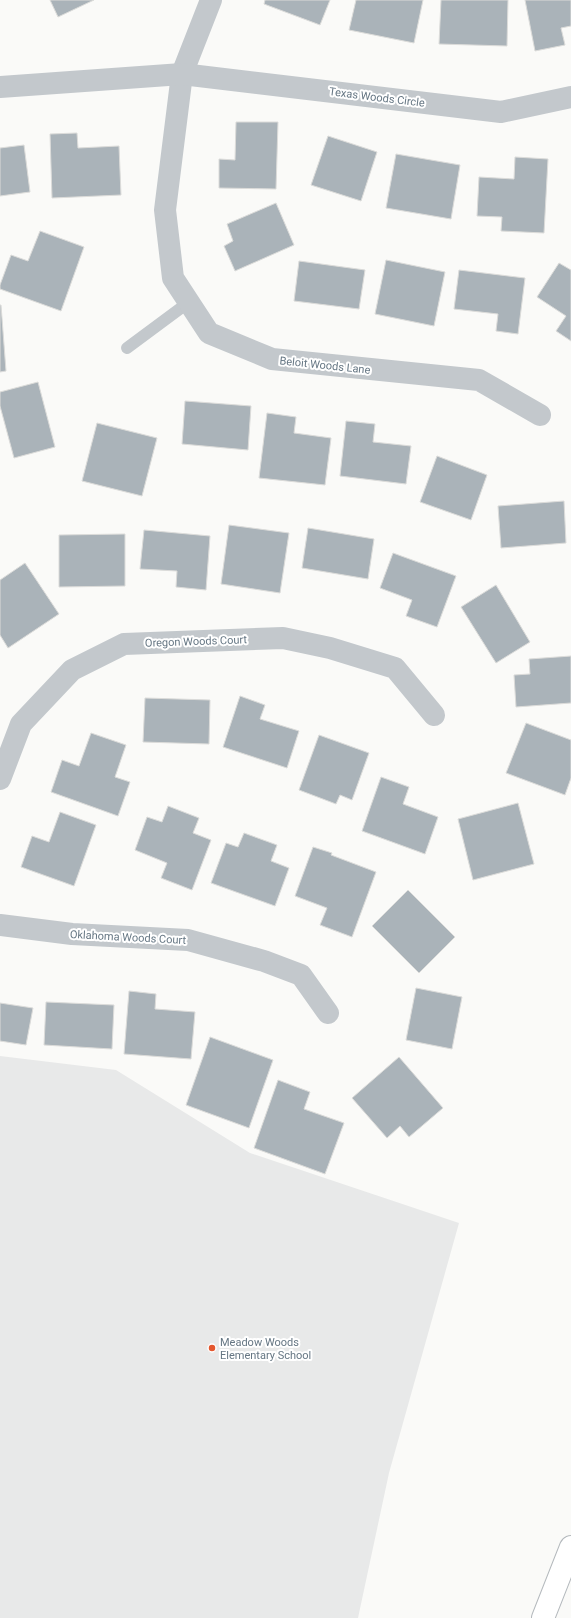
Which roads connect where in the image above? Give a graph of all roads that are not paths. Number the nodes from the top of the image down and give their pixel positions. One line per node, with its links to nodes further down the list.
1 (210, 0): 2 (street)
2 (182, 74): 3 (street, Texas Woods Circle); 4 (street, Texas Woods Circle); 5 (street, Beloit Woods Lane)
3 (0, 87)
4 (571, 97)
5 (189, 302): 6 (lane); 7 (street, Beloit Woods Lane)
6 (127, 348)
7 (540, 415)
8 (434, 715): 9 (street, Oregon Woods Court)
9 (0, 779)
10 (0, 925): 11 (street, Oklahoma Woods Court)
11 (328, 1013)
12 (571, 1548): 13 (highway)
13 (543, 1618)

